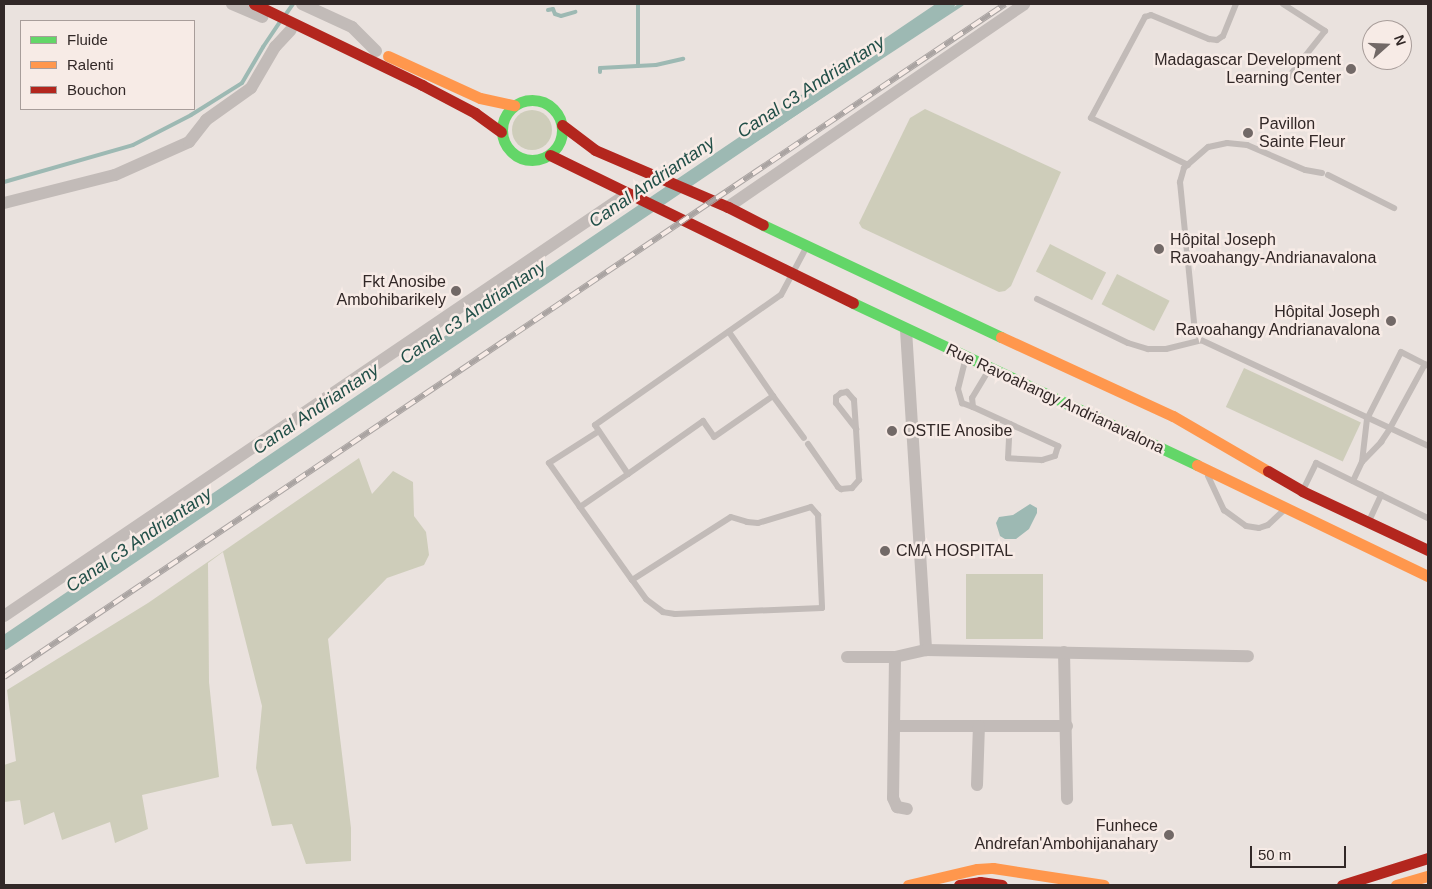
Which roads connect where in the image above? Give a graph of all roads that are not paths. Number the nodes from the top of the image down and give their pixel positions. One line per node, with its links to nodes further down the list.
1 (232, 4): 6 (street)
2 (254, 4): 6 (main road)
3 (1024, 4): 17 (street)
4 (1236, 4): 14 (lane)
5 (1283, 4): 9 (lane)
6 (270, 11): 7 (street); 7 (main road)
7 (291, 18): 8 (street); 8 (street); 16 (street)
8 (374, 56): 10 (main road); 12 (main road)
9 (1286, 80)
10 (514, 105): 11 (main road); 12 (main road)
11 (562, 126): 13 (main road); 17 (main road, Rue Ravoahangy Andrianavalona)
12 (501, 132): 13 (main road)
13 (550, 155): 15 (main road, Rue Ravoahangy Andrianavalona)
14 (1188, 165): 18 (lane); 24 (lane)
15 (627, 194): 20 (main road, Rue Ravoahangy Andrianavalona); 49 (street)
16 (4, 203)
17 (728, 207): 19 (main road, Rue Ravoahangy Andrianavalona)
18 (1394, 208)
19 (806, 247): 20 (lane); 40 (main road, Rue Ravoahangy Andrianavalona)
20 (792, 273): 22 (main road, Rue Ravoahangy Andrianavalona); 23 (lane)
21 (1037, 299): 24 (lane)
22 (906, 330): 25 (main road, Rue Ravoahangy Andrianavalona); 50 (street)
23 (729, 332): 28 (lane); 34 (lane)
24 (1201, 340): 30 (lane)
25 (966, 356): 27 (main road, Rue Ravoahangy Andrianavalona); 29 (lane)
26 (1426, 365): 30 (lane); 33 (lane)
27 (990, 367): 29 (lane); 37 (main road, Rue Ravoahangy Andrianavalona)
28 (773, 396): 32 (lane); 38 (lane)
29 (973, 407): 31 (lane)
30 (1367, 419): 33 (lane); 36 (lane)
31 (1010, 424): 31 (lane)
32 (856, 429): 32 (lane)
33 (1390, 430): 35 (lane); 36 (lane)
34 (599, 431): 38 (lane); 42 (lane)
35 (1428, 446)
36 (1362, 462): 39 (lane)
37 (1205, 471): 43 (main road, Rue Ravoahangy Andrianavalona); 43 (lane)
38 (628, 474): 42 (lane)
39 (1352, 481): 40 (lane); 41 (lane)
40 (1302, 491): 45 (main road, Rue Ravoahangy Andrianavalona)
41 (1381, 495): 44 (lane); 45 (lane)
42 (580, 507): 48 (lane)
43 (1286, 509): 47 (main road, Rue Ravoahangy Andrianavalona)
44 (1428, 518)
45 (1368, 523): 46 (main road, Rue Ravoahangy Andrianavalona)
46 (1428, 550)
47 (1428, 576)
48 (632, 580): 48 (lane)
49 (4, 616)
50 (926, 650): 51 (street); 54 (street)
51 (1064, 652): 52 (street); 57 (street)
52 (1248, 656)
53 (847, 657): 54 (street)
54 (895, 657): 55 (street)
55 (895, 726): 56 (street); 60 (street)
56 (979, 726): 57 (street); 58 (street)
57 (1067, 726): 59 (street)
58 (977, 785)
59 (1068, 799)
60 (907, 809)
61 (1428, 858): 67 (main road)
62 (1428, 876): 68 (main road)
63 (908, 885): 66 (main road)
64 (957, 885): 65 (main road)
65 (1002, 885)
66 (1104, 885)
67 (1342, 885)
68 (1396, 885)

